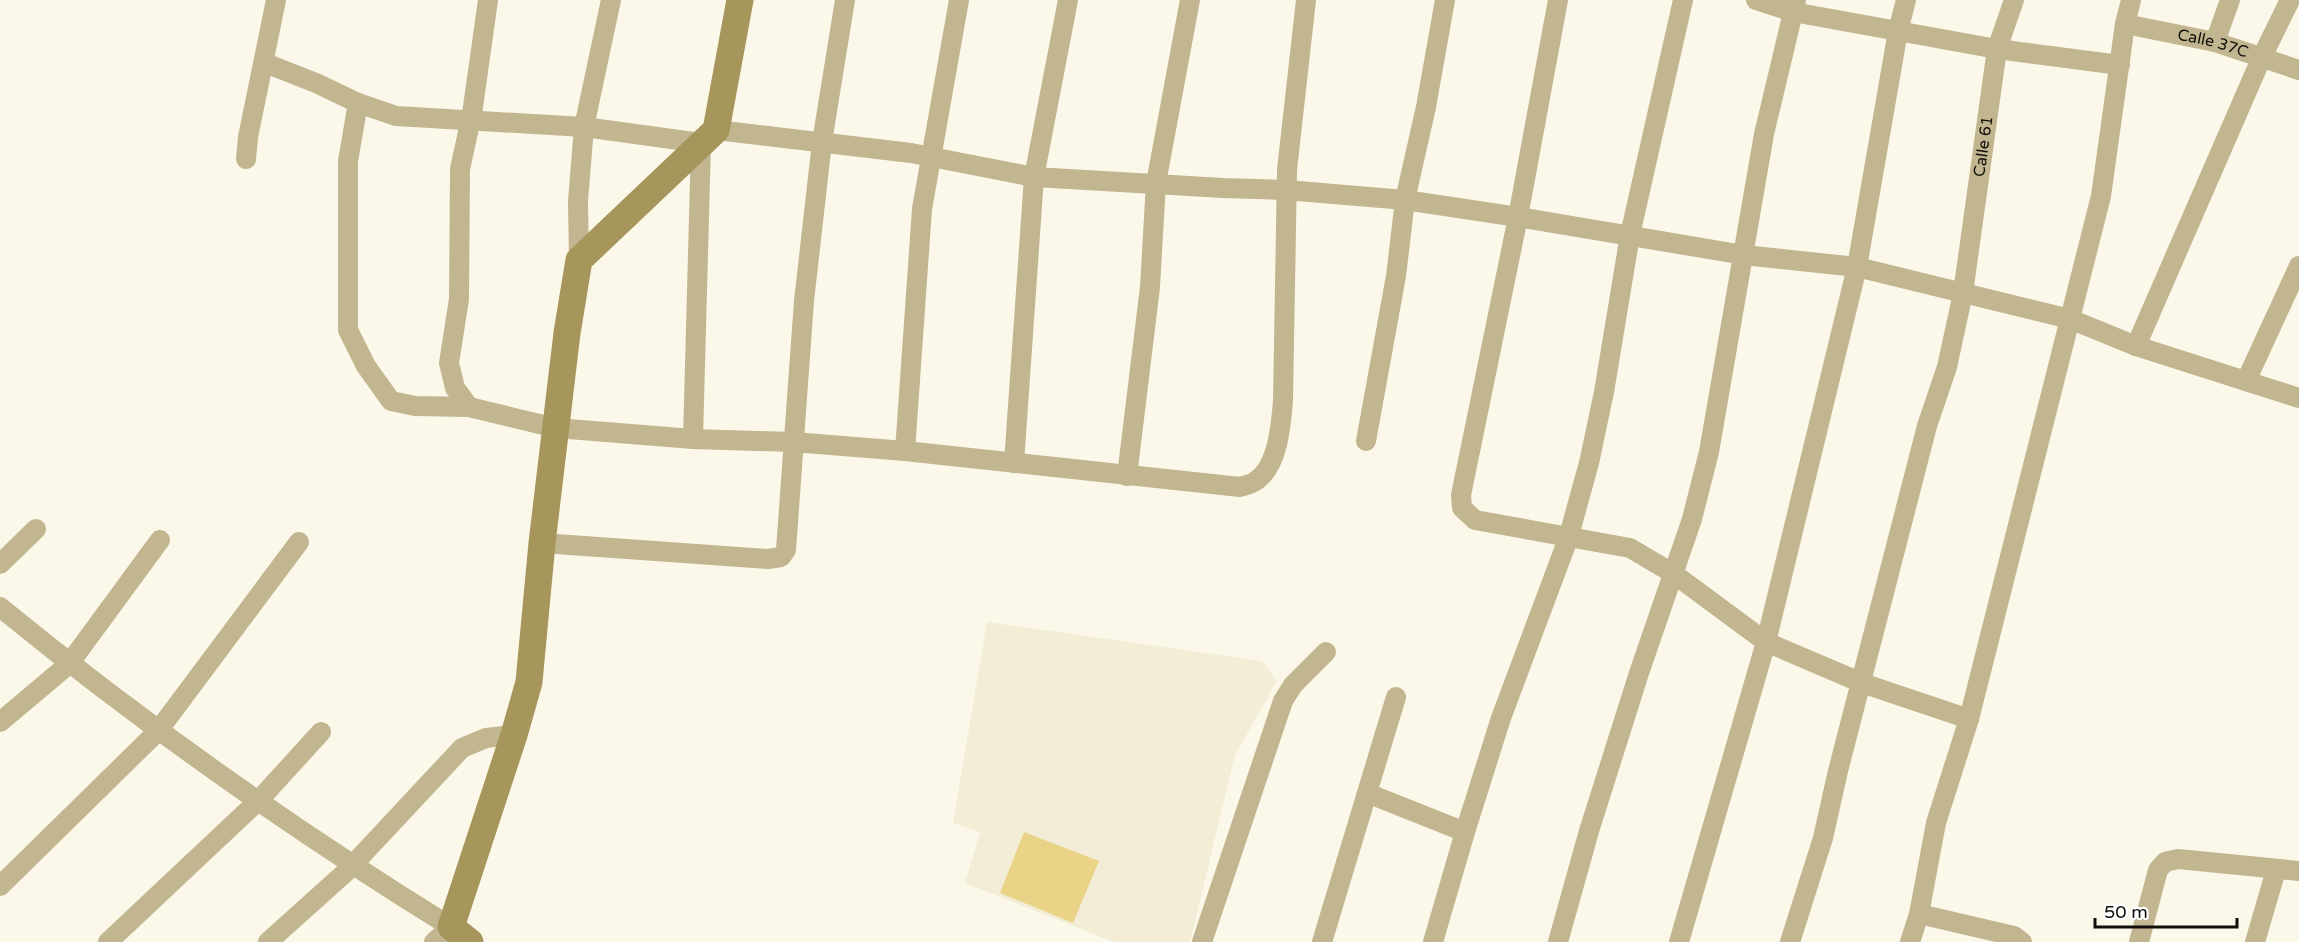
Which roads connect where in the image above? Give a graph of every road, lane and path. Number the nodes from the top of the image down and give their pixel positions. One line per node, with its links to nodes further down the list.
1 (276, 0): 25 (street)
2 (488, 0): 29 (street)
3 (612, 0): 30 (street)
4 (740, 0): 31 (street)
5 (845, 0): 32 (street)
6 (959, 0): 33 (street)
7 (1068, 0): 35 (street)
8 (1190, 0): 36 (street)
9 (1306, 0): 37 (street)
10 (1445, 0): 38 (street)
11 (1558, 0): 39 (street)
12 (1683, 0): 40 (street)
13 (1756, 0): 19 (street)
14 (1906, 0): 21 (street)
15 (2014, 0): 23 (street, Calle 61)
16 (2131, 0): 20 (street)
17 (2230, 0): 22 (street)
18 (2290, 0): 24 (street)
19 (1794, 6): 21 (street); 41 (street)
20 (2125, 24): 22 (street, Calle 37C); 26 (street)
21 (1898, 31): 23 (street); 44 (street)
22 (2215, 42): 24 (street, Calle 37C)
23 (1997, 49): 26 (street); 45 (street, Calle 61)
24 (2261, 59): 27 (street, Calle 37C); 47 (street)
25 (265, 63): 28 (street); 34 (street)
26 (2120, 65): 46 (street)
27 (2299, 70)
28 (358, 103): 29 (street); 50 (street)
29 (470, 122): 30 (street); 50 (street)
30 (584, 127): 31 (street); 42 (street)
31 (708, 137): 32 (street); 42 (street); 52 (street)
32 (822, 142): 33 (street); 54 (street)
33 (932, 156): 35 (street); 55 (street)
34 (246, 159)
35 (1034, 177): 36 (street); 56 (street)
36 (1156, 183): 37 (street); 57 (street)
37 (1287, 190): 38 (street); 57 (street)
38 (1405, 200): 39 (street); 53 (street)
39 (1518, 217): 40 (street); 59 (street)
40 (1630, 235): 41 (street); 59 (street)
41 (1744, 255): 44 (street); 64 (street)
42 (579, 260): 51 (street)
43 (2299, 266): 48 (street)
44 (1857, 267): 45 (street); 66 (street)
45 (1963, 293): 46 (street); 69 (street, Calle 61)
46 (2070, 319): 47 (street); 71 (street)
47 (2136, 346): 48 (street)
48 (2246, 381): 49 (street)
49 (2299, 398)
50 (469, 407): 51 (street)
51 (556, 428): 52 (street); 62 (street)
52 (693, 439): 54 (street)
53 (1366, 441)
54 (793, 442): 55 (street); 62 (street)
55 (905, 451): 56 (street)
56 (1014, 463): 57 (street)
57 (1127, 476)
58 (36, 529): 63 (street)
59 (1568, 539): 64 (street); 78 (street)
60 (160, 540): 68 (street)
61 (299, 542): 73 (street)
62 (542, 543): 75 (street)
63 (0, 564)
64 (1674, 574): 66 (street); 90 (street)
65 (0, 607): 68 (street)
66 (1766, 642): 69 (street); 91 (street)
67 (1326, 652): 87 (street)
68 (69, 663): 72 (street); 73 (street)
69 (1862, 683): 71 (street); 92 (street, Calle 61)
70 (1396, 697): 76 (street)
71 (1969, 719): 83 (street)
72 (0, 722)
73 (158, 731): 77 (street); 82 (street)
74 (321, 732): 77 (street)
75 (514, 735): 79 (street); 84 (street)
76 (1367, 793): 78 (street); 88 (street)
77 (259, 800): 79 (street); 85 (street)
78 (1465, 832): 89 (street)
79 (352, 866): 84 (street); 86 (street)
80 (2276, 870): 81 (street); 95 (street); 96 (street)
81 (2299, 871)
82 (0, 886)
83 (1919, 914): 93 (street); 94 (street)
84 (452, 937)
85 (108, 942)
86 (268, 942)
87 (1203, 942)
88 (1322, 942)
89 (1433, 942)
90 (1558, 942)
91 (1678, 942)
92 (1790, 942)
93 (1910, 942)
94 (2022, 942)
95 (2139, 942)
96 (2255, 942)

